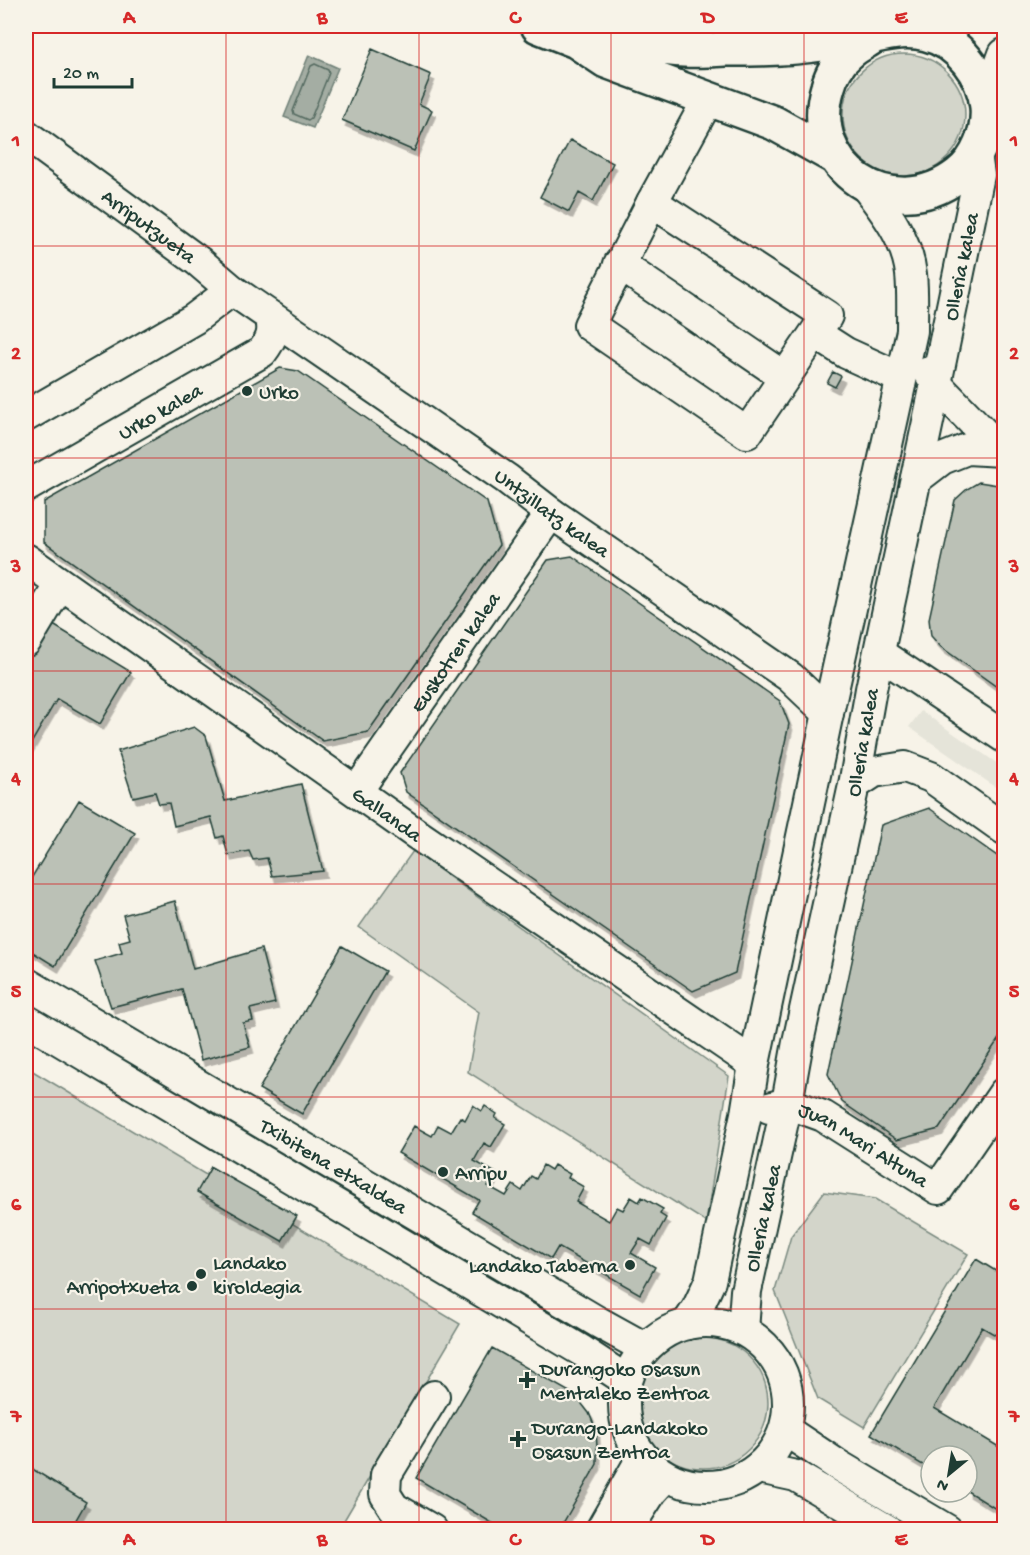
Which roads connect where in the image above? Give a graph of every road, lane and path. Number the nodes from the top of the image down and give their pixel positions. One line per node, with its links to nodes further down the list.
1 (538, 26): 4 (main road)
2 (912, 28): 3 (main road); 6 (main road)
3 (871, 38): 4 (main road); 8 (main road)
4 (576, 41): 5 (main road)
5 (709, 98): 8 (main road); 10 (street)
6 (991, 100): 9 (main road); 18 (street, Olleria kalea)
7 (26, 135): 12 (street, Arriputzueta)
8 (836, 157): 9 (main road)
9 (864, 184): 14 (street, Olleria kalea)
10 (652, 202): 11 (street); 15 (street)
11 (619, 264): 16 (street); 16 (street)
12 (232, 290): 13 (street, Arriputzueta); 19 (street)
13 (271, 317): 22 (street, Urko kalea); 23 (street, Untzillatz kalea)
14 (912, 331): 17 (street, Olleria kalea); 18 (street)
15 (815, 333): 16 (street); 17 (street)
16 (785, 377)
17 (901, 378): 28 (street, Olleria kalea)
18 (936, 384): 20 (street); 21 (street, Olleria kalea)
19 (26, 416)
20 (1003, 453): 21 (street)
21 (916, 479): 27 (street, Olleria kalea)
22 (26, 487)
23 (551, 513): 28 (street, Untzillatz kalea); 31 (street, Euskotren kalea)
24 (26, 559): 25 (street, Gallanda)
25 (60, 584): 26 (street); 31 (street, Gallanda)
26 (26, 641)
27 (880, 654): 29 (street); 30 (street, Olleria kalea)
28 (828, 713): 35 (street, Olleria kalea)
29 (1005, 737)
30 (854, 785): 32 (street); 37 (street, Olleria kalea)
31 (357, 791): 35 (street, Gallanda)
32 (1005, 829)
33 (26, 983): 41 (street, Txibitena etxaldea)
34 (26, 1020): 42 (street, Txibitena etxaldea)
35 (754, 1064): 38 (street, Olleria kalea)
36 (1005, 1094): 37 (street, Juan Mari Altuna)
37 (787, 1103): 38 (street, Juan Mari Altuna); 40 (street, Olleria kalea)
38 (746, 1114): 39 (street, Olleria kalea)
39 (687, 1324): 40 (street); 41 (street)
40 (743, 1330): 44 (street)
41 (645, 1348): 42 (street)
42 (626, 1380): 45 (street)
43 (434, 1396): 48 (street)
44 (785, 1430): 46 (street); 52 (street)
45 (642, 1458): 47 (street); 49 (street)
46 (759, 1468): 47 (street); 51 (street)
47 (665, 1477): 50 (street)
48 (432, 1530)
49 (601, 1530)
50 (627, 1530)
51 (887, 1530)
52 (947, 1530)

